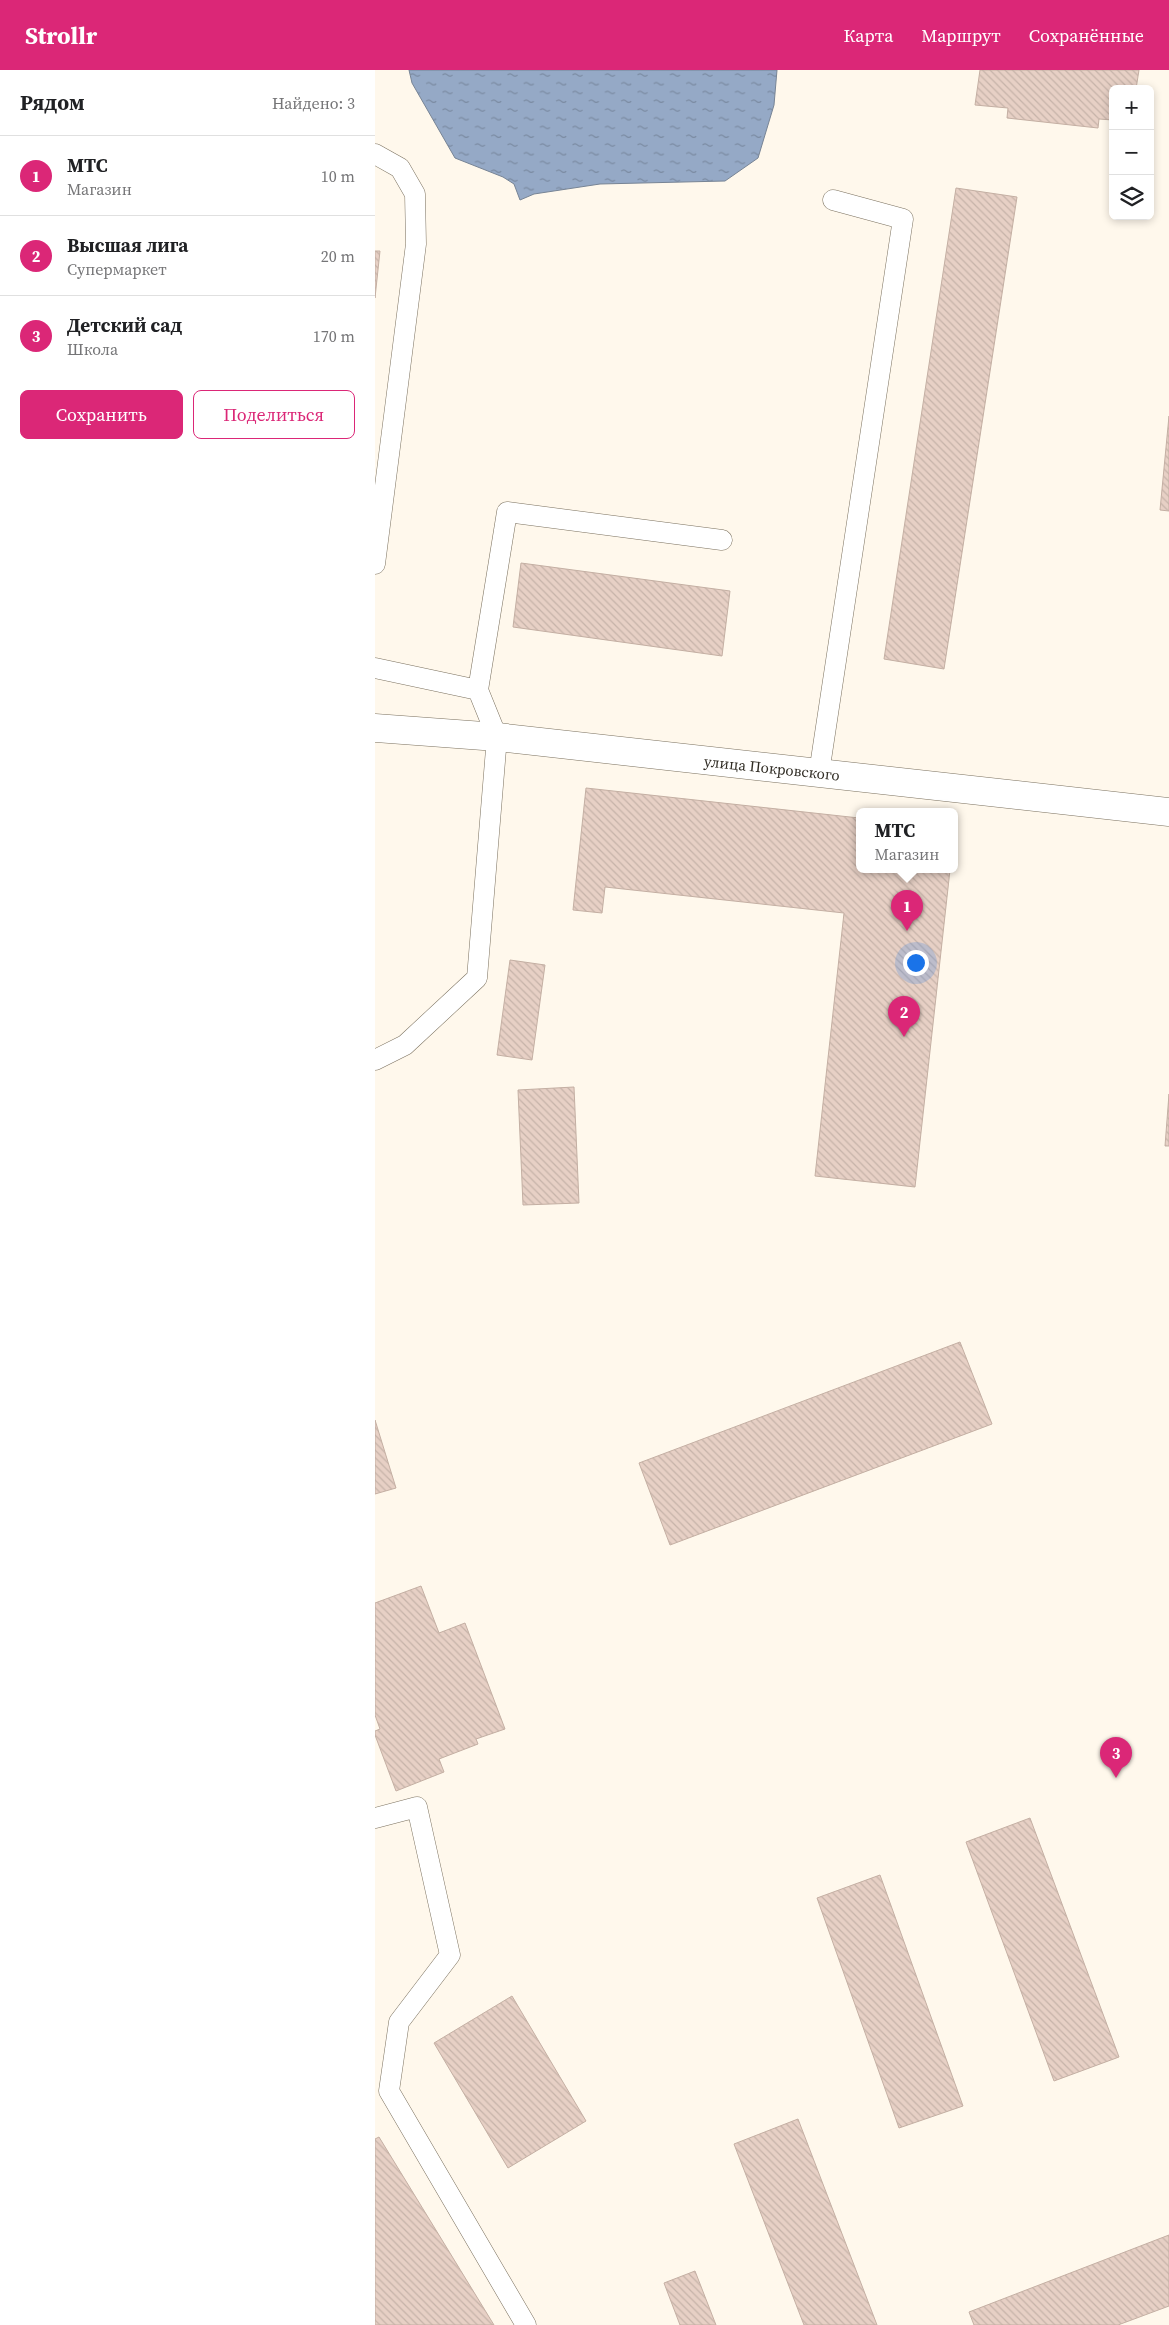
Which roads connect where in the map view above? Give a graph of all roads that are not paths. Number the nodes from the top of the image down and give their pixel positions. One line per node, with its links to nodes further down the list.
1 (375, 154): 4 (lane)
2 (833, 200): 9 (lane)
3 (722, 540): 6 (lane)
4 (375, 564)
5 (375, 668): 6 (lane)
6 (478, 690): 8 (lane)
7 (375, 728): 8 (street, улица Покровского)
8 (497, 737): 9 (street, улица Покровского); 11 (lane)
9 (819, 773): 10 (street, улица Покровского)
10 (1169, 812)
11 (375, 1060)
12 (375, 1818): 13 (lane)
13 (525, 2325)

